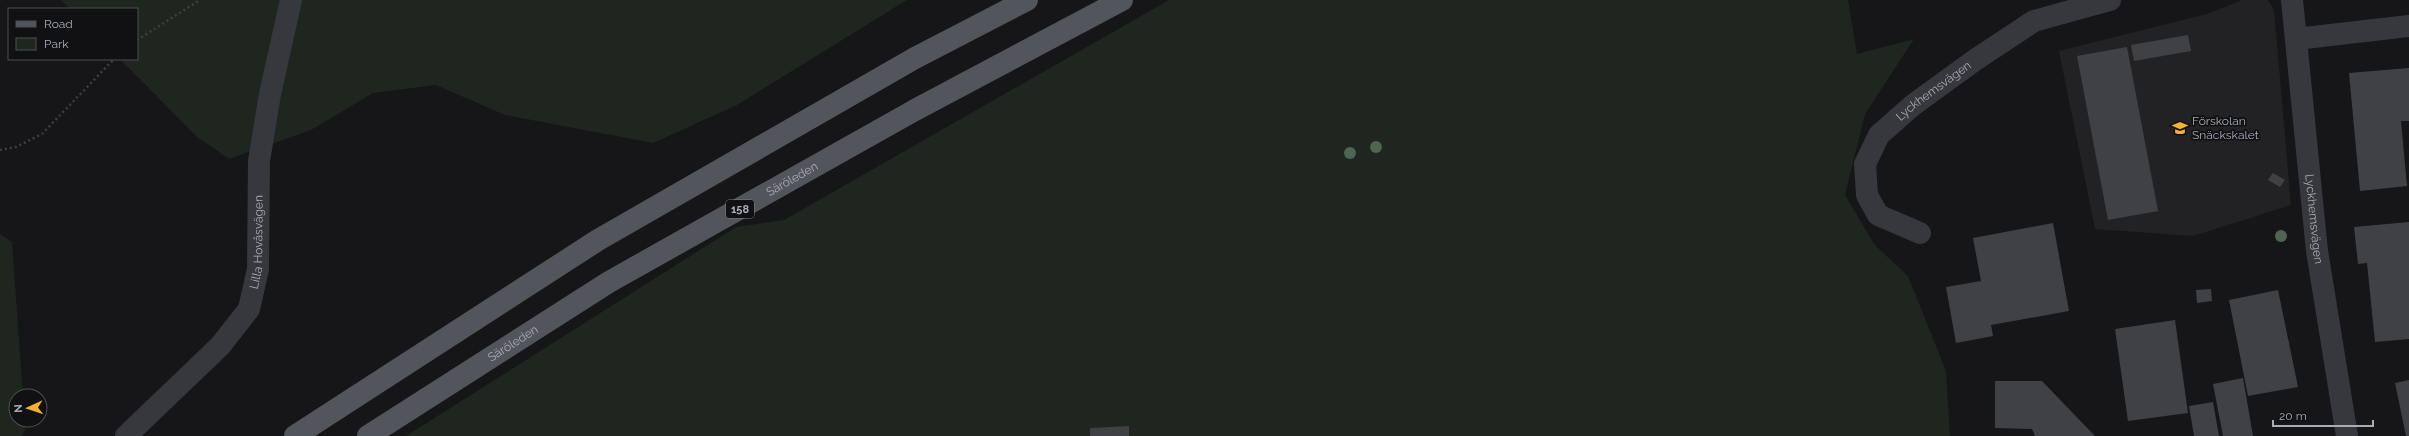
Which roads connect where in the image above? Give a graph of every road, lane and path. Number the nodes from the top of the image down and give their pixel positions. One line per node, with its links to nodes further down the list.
1 (200, 0): 8 (path)
2 (292, 0): 13 (street, Lilla Hovåsvägen)
3 (1027, 0): 14 (main road)
4 (1122, 0): 15 (main road, Säröleden / 158)
5 (2110, 0): 12 (street, Lyckhemsvägen)
6 (2292, 0): 9 (street, Lyckhemsvägen)
7 (2409, 26): 9 (street)
8 (138, 39)
9 (2296, 39): 16 (street, Lyckhemsvägen)
10 (113, 60): 11 (path)
11 (0, 150)
12 (1920, 233)
13 (126, 436)
14 (295, 436)
15 (368, 436)
16 (2347, 436)

